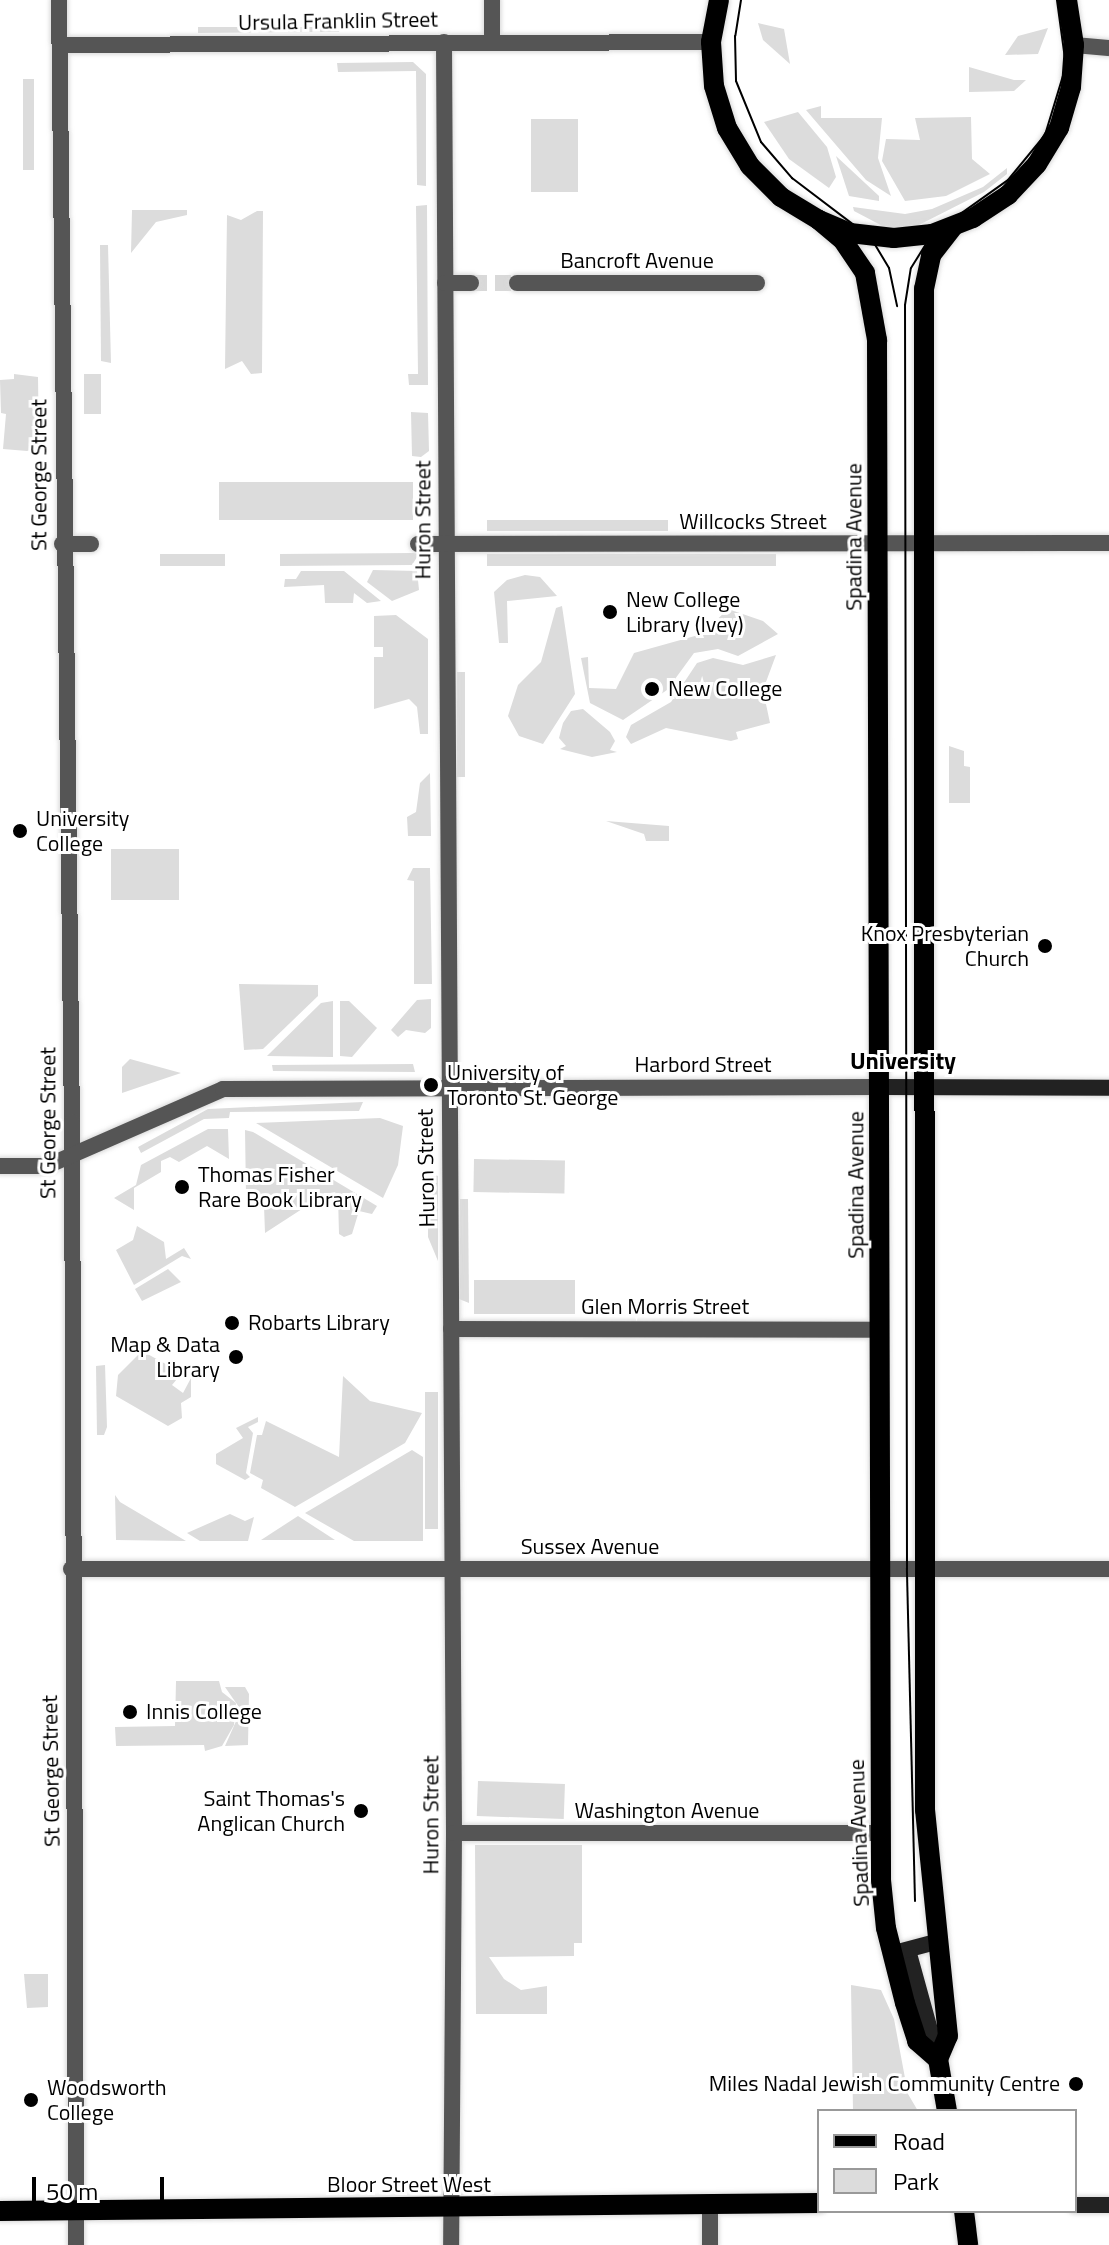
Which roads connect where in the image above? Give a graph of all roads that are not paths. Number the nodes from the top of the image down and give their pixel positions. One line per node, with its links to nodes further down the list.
1 (59, 0): 8 (street, St George Street)
2 (492, 0): 5 (street)
3 (719, 0): 7 (main road)
4 (1067, 0): 9 (main road)
5 (492, 41): 6 (street, Ursula Franklin Street); 7 (street, Ursula Franklin Street)
6 (444, 42): 8 (street, Ursula Franklin Street); 13 (street, Huron Street)
7 (711, 42): 11 (main road)
8 (61, 45): 18 (street, St George Street)
9 (1074, 45): 10 (street); 12 (main road)
10 (1109, 48)
11 (819, 220): 12 (main road); 22 (main road, Spadina Avenue)
12 (953, 227): 23 (main road, Spadina Avenue)
13 (445, 283): 14 (street); 21 (street, Huron Street)
14 (471, 283)
15 (517, 283): 16 (street, Bancroft Avenue)
16 (757, 283)
17 (1109, 543): 23 (street, Willcocks Street)
18 (62, 544): 19 (street); 28 (street, St George Street)
19 (91, 544)
20 (418, 544): 21 (street, Willcocks Street)
21 (445, 544): 22 (street, Willcocks Street); 24 (street, Huron Street)
22 (879, 544): 23 (street, Willcocks Street); 25 (main road, Spadina Avenue)
23 (924, 545): 26 (main road, Spadina Avenue)
24 (447, 1086): 25 (street, Harbord Street); 28 (street, Harbord Street); 30 (street, Huron Street)
25 (879, 1087): 26 (main road, Harbord Street); 31 (main road, Spadina Avenue)
26 (925, 1087): 27 (main road, Harbord Street); 35 (main road, Spadina Avenue)
27 (1109, 1088)
28 (71, 1156): 29 (street, Harbord Street); 32 (street, St George Street)
29 (0, 1166)
30 (451, 1329): 31 (street, Glen Morris Street); 33 (street, Huron Street)
31 (880, 1330): 34 (main road, Spadina Avenue)
32 (71, 1569): 33 (street, Sussex Avenue); 49 (street, St George Street)
33 (451, 1569): 34 (street, Sussex Avenue); 37 (street, Huron Street)
34 (880, 1569): 35 (street, Sussex Avenue); 38 (main road, Spadina Avenue)
35 (925, 1569): 36 (street, Sussex Avenue); 39 (main road, Spadina Avenue)
36 (1109, 1569)
37 (454, 1833): 38 (street, Washington Avenue); 47 (street, Huron Street)
38 (880, 1833): 40 (main road, Spadina Avenue)
39 (935, 1942): 40 (main road); 41 (main road, Spadina Avenue)
40 (900, 1952): 41 (main road, Spadina Avenue)
41 (938, 2059): 42 (main road, Spadina Avenue)
42 (947, 2109)
43 (817, 2203): 44 (main road, Bloor Street West)
44 (710, 2205): 47 (main road, Bloor Street West); 53 (street)
45 (1077, 2205): 46 (main road)
46 (1109, 2205)
47 (450, 2208): 49 (main road, Bloor Street West); 52 (street, Huron Street)
48 (0, 2211): 49 (main road, Bloor Street West)
49 (76, 2211): 51 (street, St George Street)
50 (964, 2213): 54 (main road)
51 (76, 2245)
52 (451, 2245)
53 (710, 2245)
54 (968, 2245)

